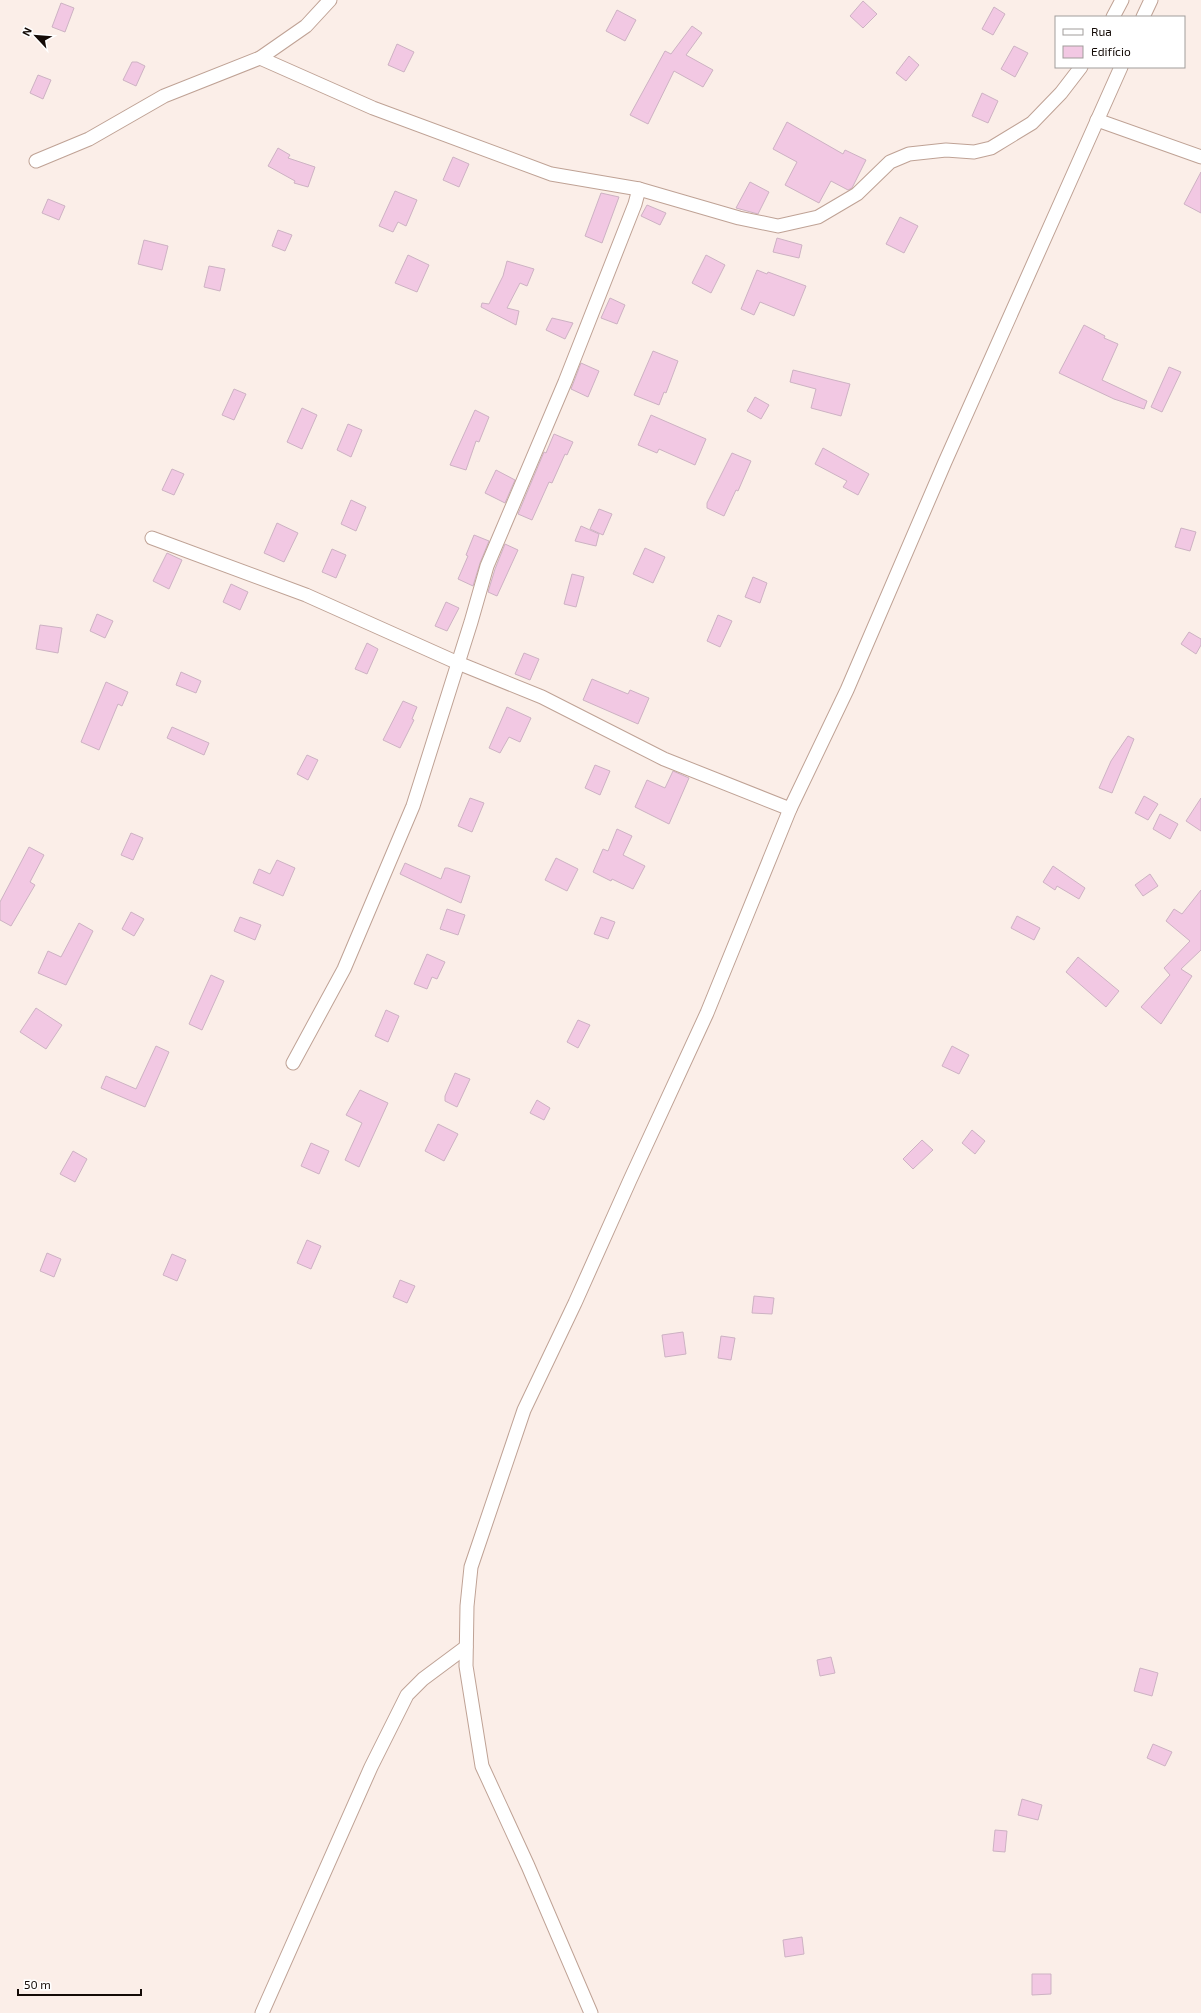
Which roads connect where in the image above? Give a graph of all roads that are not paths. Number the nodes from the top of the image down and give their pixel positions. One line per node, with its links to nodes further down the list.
1 (330, 0): 6 (street)
2 (1122, 0): 4 (street)
3 (1151, 0): 5 (street)
4 (1114, 16)
5 (1143, 16)
6 (260, 58): 11 (street); 12 (street)
7 (1080, 68): 12 (street)
8 (1121, 68): 9 (street)
9 (1097, 120): 10 (street); 15 (street)
10 (1201, 157)
11 (36, 161)
12 (639, 189): 14 (street)
13 (152, 538): 14 (street)
14 (458, 663): 15 (street); 16 (street)
15 (790, 809): 17 (street)
16 (293, 1063)
17 (466, 1647): 18 (street); 19 (street)
18 (262, 2013)
19 (591, 2013)

